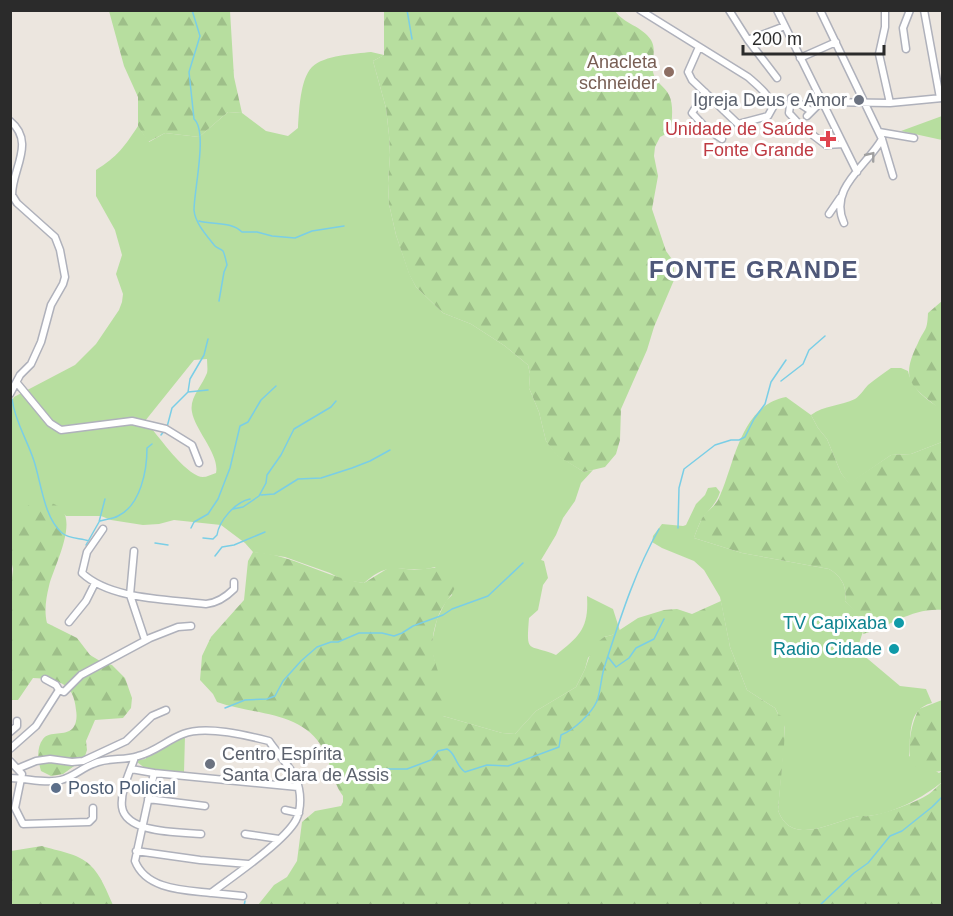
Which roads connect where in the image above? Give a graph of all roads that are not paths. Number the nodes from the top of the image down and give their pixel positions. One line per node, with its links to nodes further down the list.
1 (640, 10): 11 (street)
2 (729, 10): 9 (street)
3 (777, 10): 8 (street)
4 (885, 10): 19 (street)
5 (910, 10): 12 (street)
6 (924, 10): 16 (street)
7 (821, 11): 10 (street)
8 (785, 26): 9 (street); 13 (street)
9 (748, 40): 14 (street)
10 (836, 42): 13 (street); 18 (street)
11 (699, 47): 15 (street); 15 (street)
12 (906, 49)
13 (800, 58): 17 (street)
14 (777, 78)
15 (705, 92): 23 (street)
16 (941, 98): 19 (street)
17 (821, 102): 18 (street); 25 (street); 25 (street)
18 (864, 103): 19 (street); 21 (street)
19 (890, 103)
20 (10, 121): 31 (street)
21 (879, 132): 22 (street); 24 (street)
22 (914, 138)
23 (722, 139)
24 (882, 139): 26 (street, one-way to 24); 27 (street)
25 (843, 144): 26 (street)
26 (857, 172): 28 (street)
27 (893, 176)
28 (838, 197): 29 (street); 30 (street)
29 (829, 213)
30 (844, 223)
31 (17, 383): 32 (street); 33 (street)
32 (10, 394)
33 (199, 463)
34 (103, 529): 37 (street)
35 (134, 551): 38 (street)
36 (234, 582): 38 (street)
37 (95, 583): 38 (street); 39 (street)
38 (130, 595): 41 (street)
39 (69, 622)
40 (191, 626): 41 (street)
41 (145, 640): 43 (street)
42 (45, 680): 43 (street)
43 (59, 690): 47 (street)
44 (166, 710): 50 (street)
45 (17, 721): 46 (street)
46 (10, 732)
47 (10, 749)
48 (135, 758): 51 (street); 54 (street); 55 (street)
49 (10, 761): 50 (street)
50 (19, 768): 54 (street)
51 (131, 769): 52 (street); 61 (street)
52 (154, 773): 55 (street); 56 (street)
53 (10, 778): 54 (street)
54 (23, 778): 58 (street)
55 (298, 787): 60 (street)
56 (148, 799): 57 (street); 61 (street)
57 (205, 806)
58 (93, 808)
59 (285, 810): 60 (street)
60 (299, 813): 64 (street)
61 (141, 827): 62 (street); 65 (street)
62 (201, 834)
63 (245, 834): 64 (street)
64 (279, 839): 66 (street)
65 (135, 853): 66 (street); 67 (street)
66 (249, 864): 67 (street)
67 (211, 893): 68 (street)
68 (243, 896)

